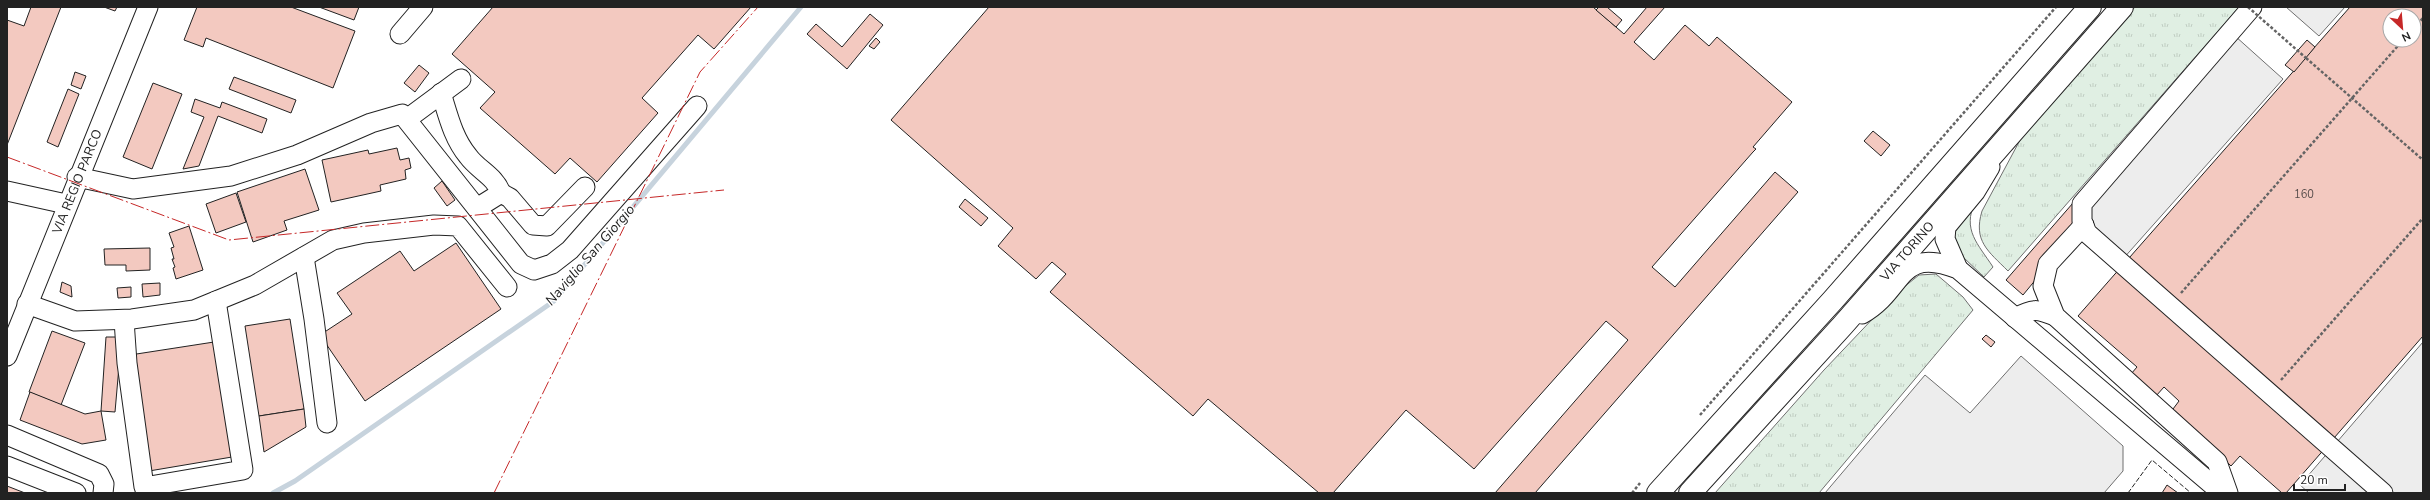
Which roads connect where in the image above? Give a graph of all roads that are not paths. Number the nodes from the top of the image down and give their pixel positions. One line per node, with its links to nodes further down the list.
1 (148, 7): 12 (street, VIA REGIO PARCO)
2 (423, 7): 6 (street)
3 (2090, 7): 32 (main road, VIA TORINO)
4 (2122, 7): 11 (main road, VIA TORINO)
5 (2252, 7): 18 (street)
6 (400, 34)
7 (462, 78): 8 (street)
8 (441, 93): 10 (street); 15 (street)
9 (698, 106): 17 (street)
10 (407, 119): 12 (street); 17 (street)
11 (2009, 135): 20 (street); 27 (main road, VIA TORINO)
12 (77, 177): 16 (street, VIA REGIO PARCO)
13 (585, 187): 15 (street)
14 (7, 191): 16 (street)
15 (501, 193): 17 (street)
16 (66, 204): 23 (street, VIA REGIO PARCO)
17 (477, 208)
18 (2084, 226): 24 (street); 38 (street)
19 (304, 257): 21 (street); 22 (street); 29 (street)
20 (1958, 269): 25 (street); 27 (street)
21 (507, 287)
22 (216, 301): 26 (street); 26 (street)
23 (27, 304): 26 (street); 28 (street, VIA REGIO PARCO)
24 (2055, 316): 25 (street); 37 (street)
25 (2016, 318): 36 (street)
26 (124, 320)
27 (1843, 325): 35 (main road, VIA TORINO)
28 (7, 356)
29 (327, 423)
30 (7, 435): 34 (street)
31 (7, 466): 33 (street)
32 (1650, 487)
33 (76, 493)
34 (103, 493)
35 (1690, 493)
36 (2222, 493)
37 (2228, 493)
38 (2383, 493)

